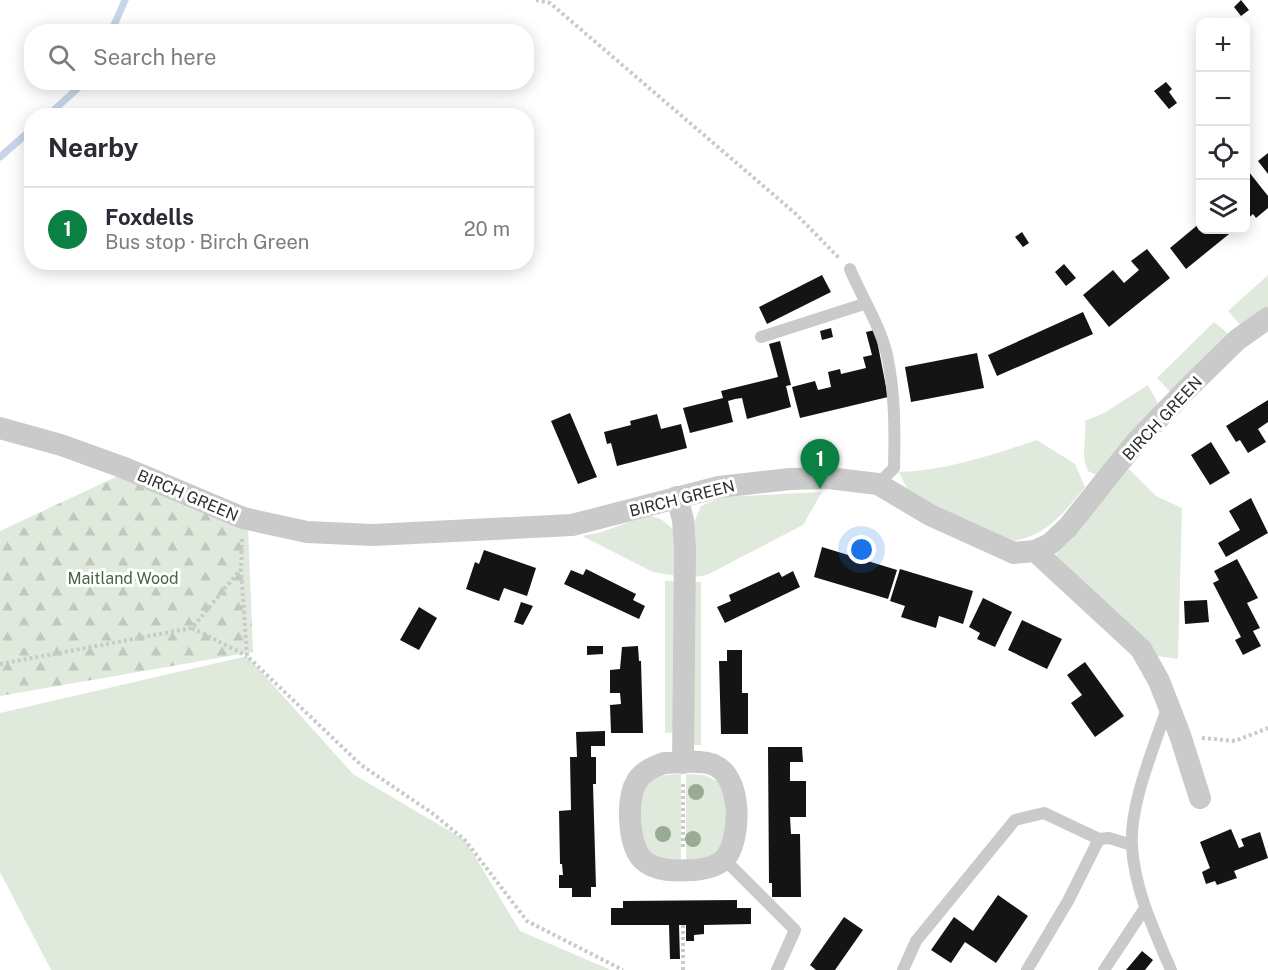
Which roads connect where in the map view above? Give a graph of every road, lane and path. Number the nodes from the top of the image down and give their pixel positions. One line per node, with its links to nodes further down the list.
1 (536, 0): 2 (path)
2 (850, 269): 3 (lane)
3 (864, 304): 5 (lane); 7 (lane)
4 (1268, 318): 10 (street, BIRCH GREEN)
5 (761, 337)
6 (0, 428): 9 (street, BIRCH GREEN)
7 (878, 484): 8 (street, BIRCH GREEN); 10 (street, BIRCH GREEN)
8 (677, 497): 9 (street, BIRCH GREEN); 18 (street)
9 (243, 518): 11 (path)
10 (1035, 551): 15 (street)
11 (240, 569): 12 (path); 13 (path)
12 (192, 628): 13 (path); 14 (path)
13 (247, 656): 26 (path)
14 (0, 664)
15 (1168, 704): 17 (street); 21 (lane)
16 (1268, 728): 17 (path)
17 (1180, 735): 19 (street)
18 (683, 763): 22 (street); 23 (path); 23 (street)
19 (1200, 798)
20 (1099, 839): 21 (lane); 29 (lane); 30 (lane)
21 (1132, 845): 24 (lane)
22 (725, 860): 23 (street); 28 (lane)
23 (683, 870)
24 (1145, 908): 31 (lane); 32 (lane)
25 (683, 925): 27 (path)
26 (623, 970)
27 (683, 970)
28 (777, 970)
29 (903, 970)
30 (1027, 970)
31 (1104, 970)
32 (1171, 970)

